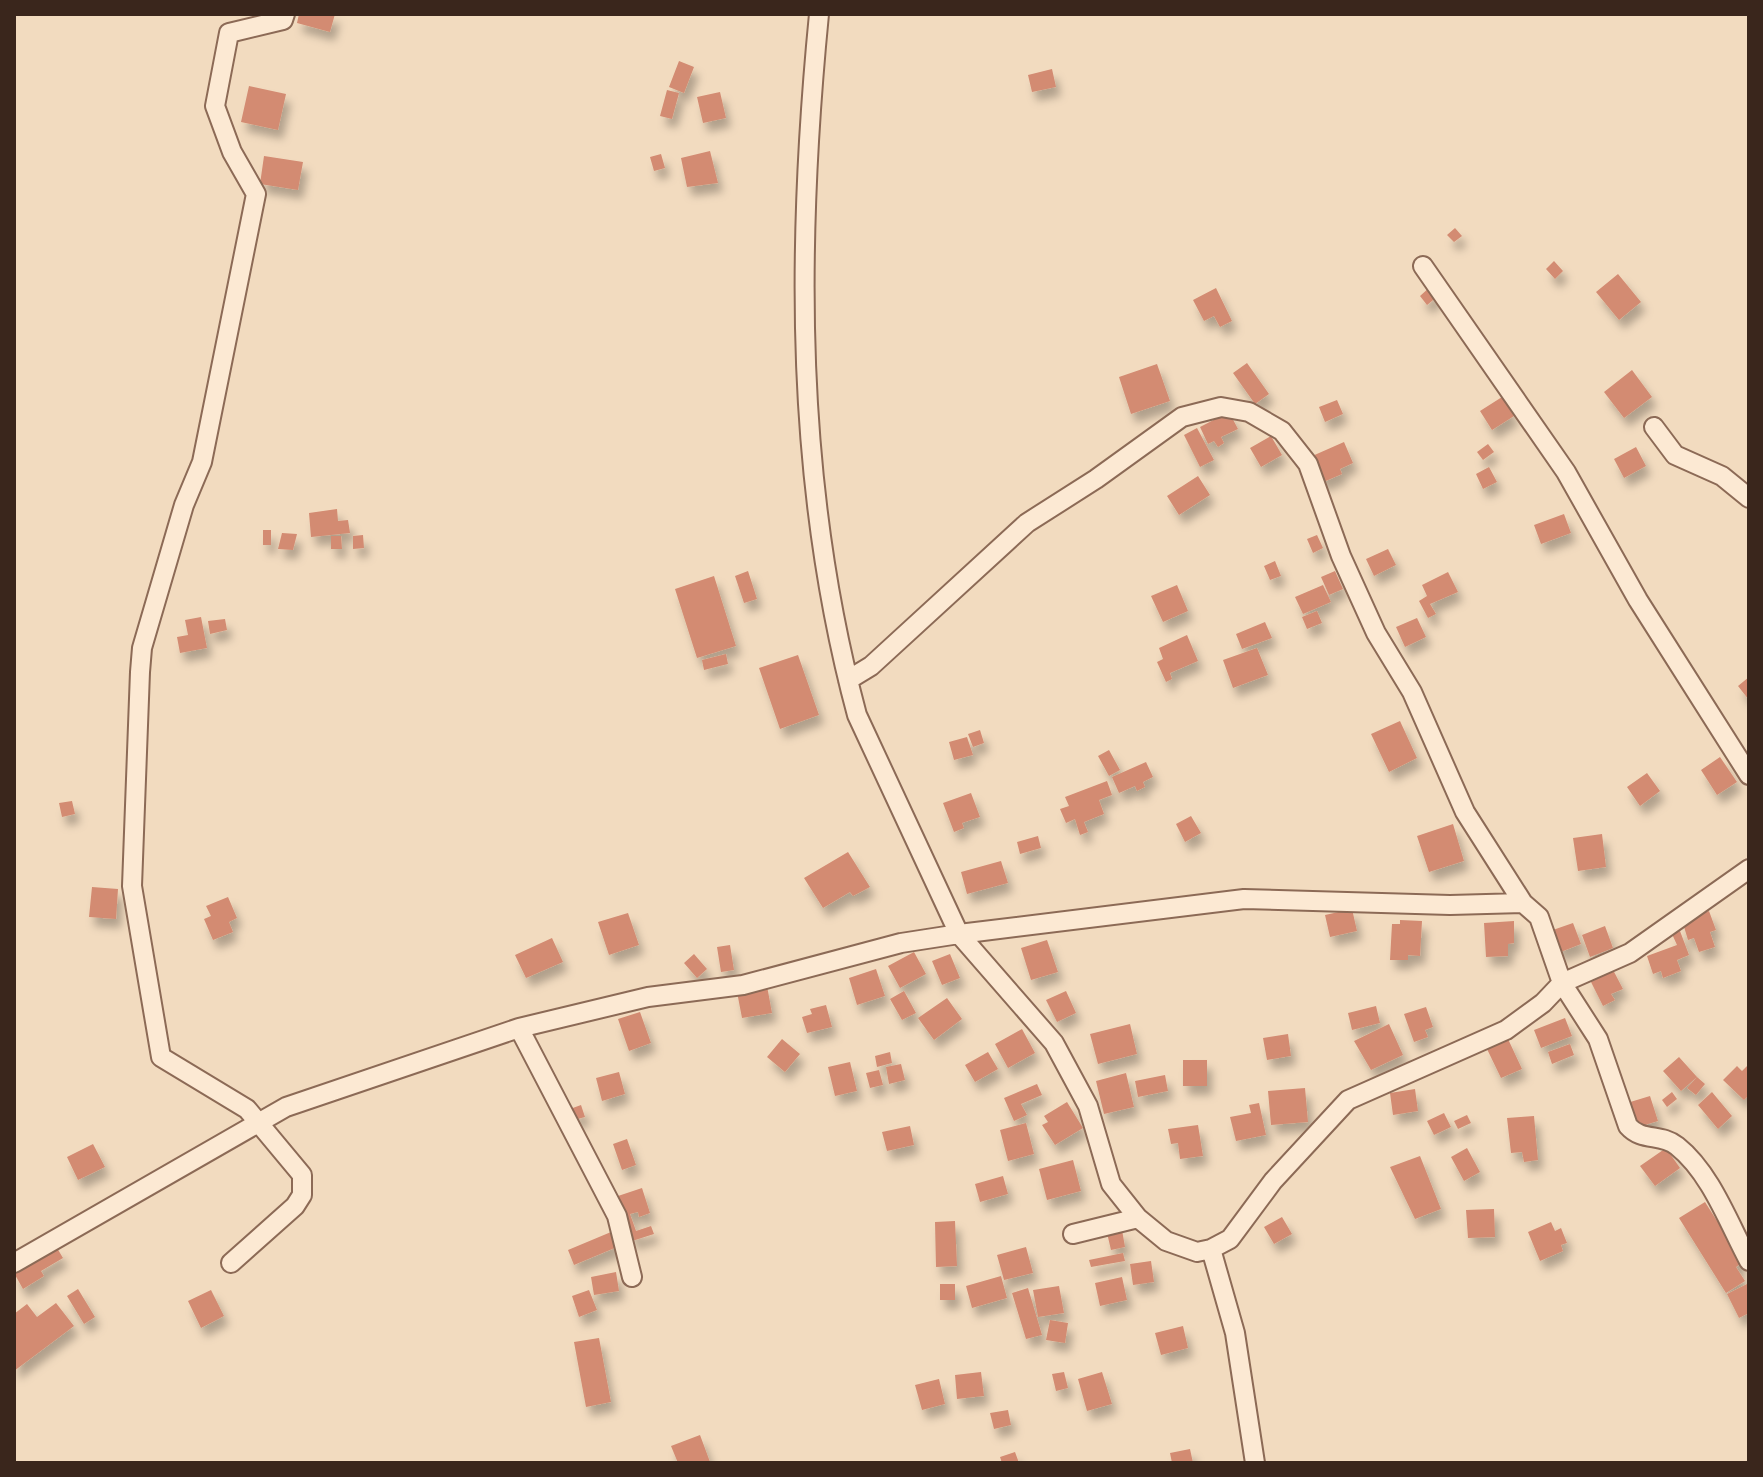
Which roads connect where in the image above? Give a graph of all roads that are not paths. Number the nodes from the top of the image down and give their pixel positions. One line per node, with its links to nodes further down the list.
1 (285, 14): 13 (street)
2 (819, 14): 6 (street)
3 (1423, 266): 7 (street)
4 (1654, 427): 5 (street)
5 (1749, 498)
6 (848, 680): 9 (street); 10 (street)
7 (1749, 775)
8 (1749, 869): 11 (street)
9 (1523, 903): 10 (street); 11 (street)
10 (959, 934): 12 (street); 14 (street)
11 (1562, 983): 16 (street); 17 (street)
12 (519, 1028): 13 (street); 20 (street)
13 (258, 1123): 18 (street); 19 (street)
14 (1138, 1218): 15 (street); 16 (street)
15 (1073, 1234)
16 (1211, 1249): 21 (street)
17 (1749, 1261)
18 (14, 1263)
19 (231, 1263)
20 (632, 1277)
21 (1255, 1463)

